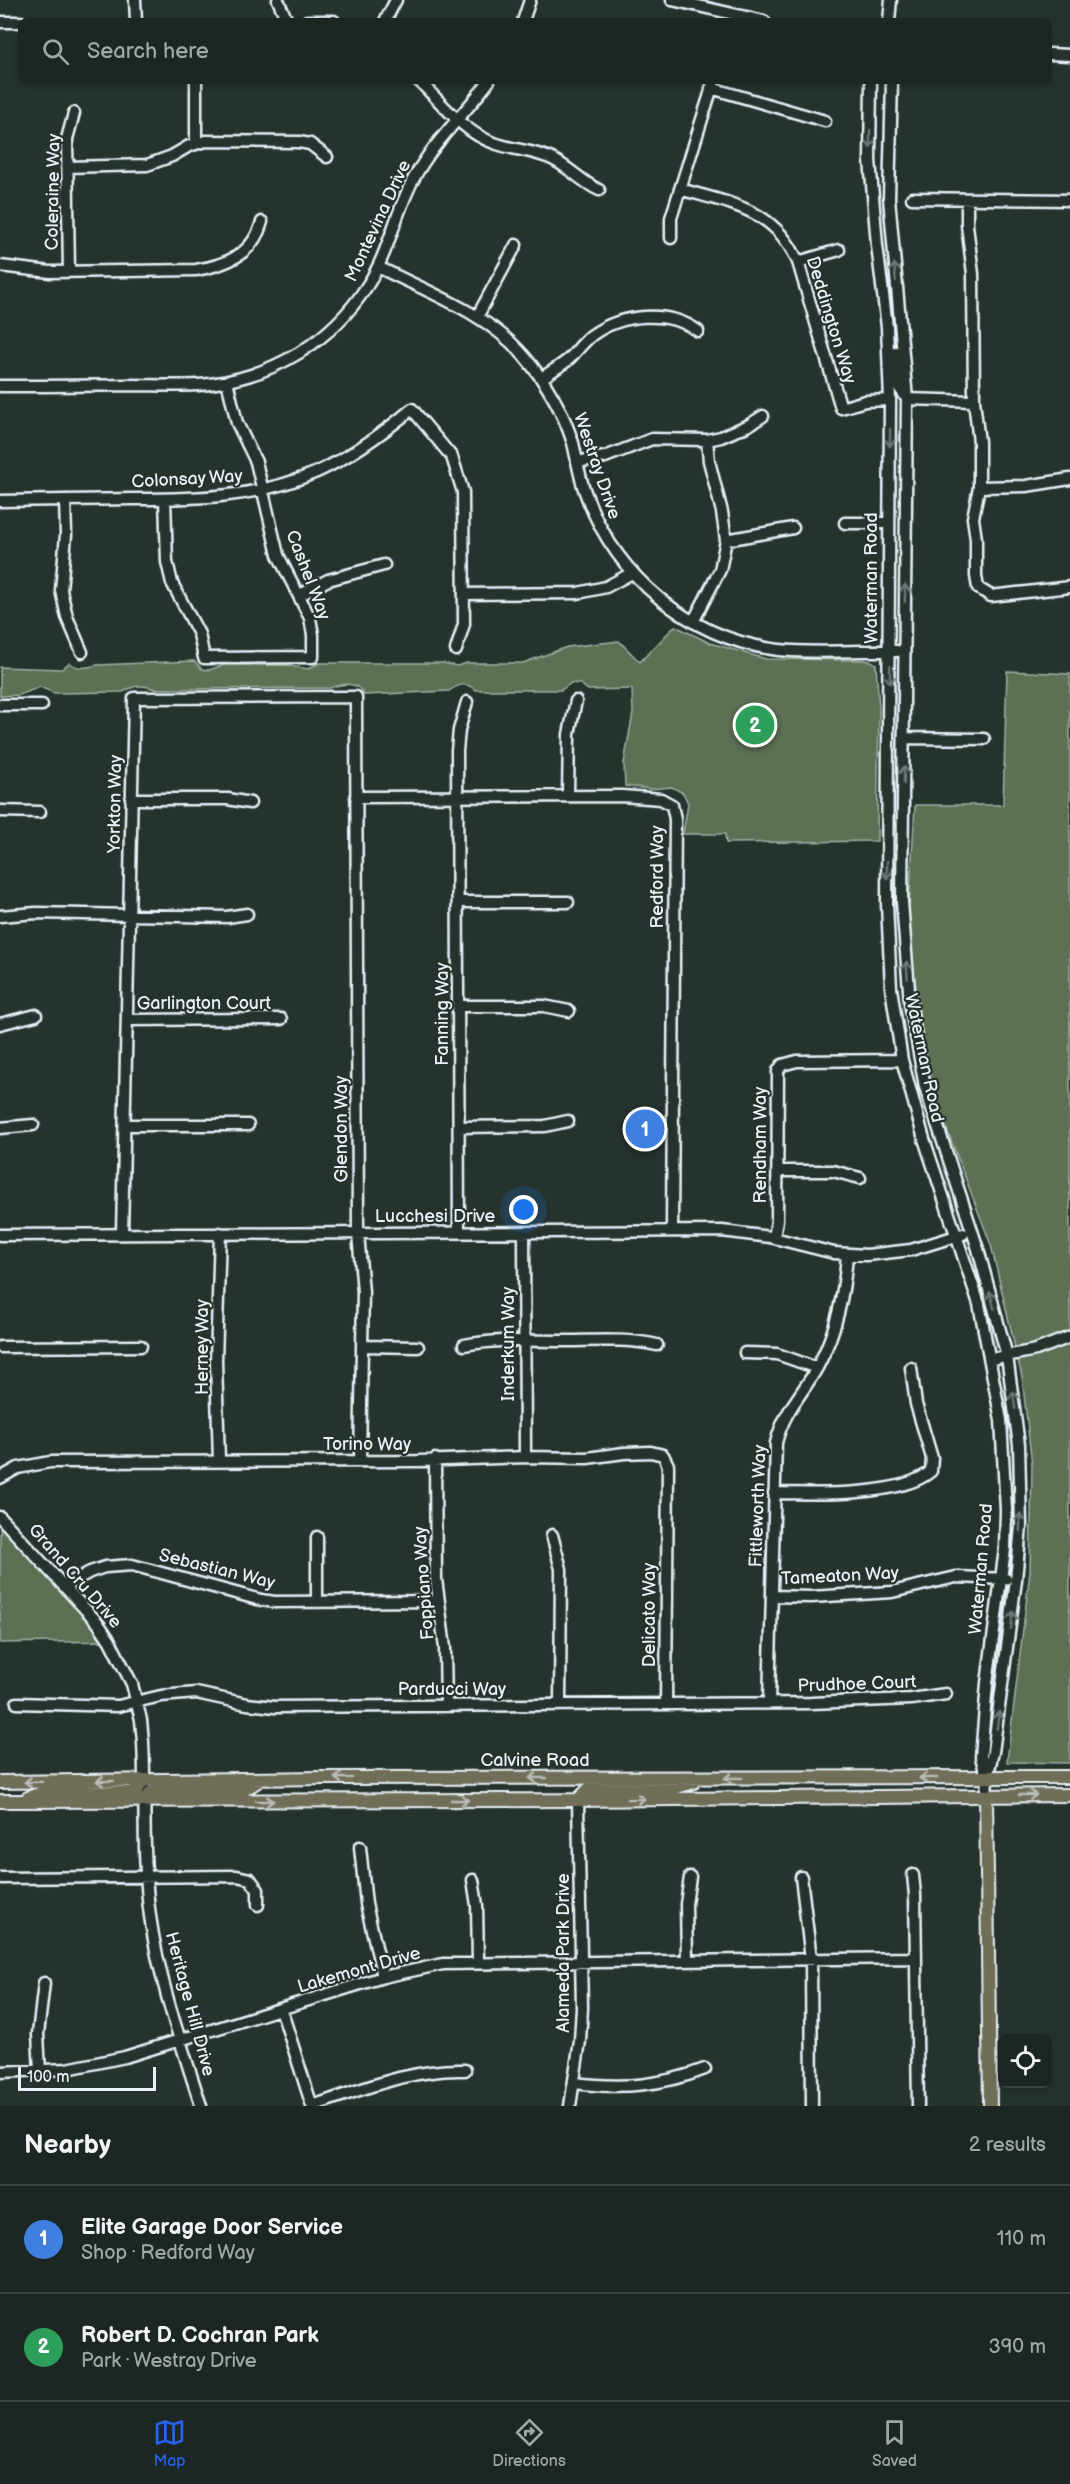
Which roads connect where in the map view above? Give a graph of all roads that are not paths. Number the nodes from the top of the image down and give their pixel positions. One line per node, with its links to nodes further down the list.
1 (135, 0): 7 (street)
2 (278, 0): 8 (street)
3 (396, 0): 9 (street)
4 (530, 0): 10 (street)
5 (672, 0): 11 (street)
6 (891, 0): 12 (street)
7 (136, 18)
8 (285, 18)
9 (387, 18)
10 (524, 18)
11 (733, 18)
12 (889, 18)
13 (0, 22): 14 (street)
14 (18, 22)
15 (1052, 54): 16 (street)
16 (1070, 55)
17 (196, 84): 26 (street)
18 (422, 84): 24 (street)
19 (486, 84): 24 (street, Montevina Drive)
20 (871, 84): 42 (street, Waterman Road, one-way to 42)
21 (892, 84): 48 (street, Waterman Road, one-way to 21)
22 (712, 85): 25 (street); 29 (street)
23 (74, 113): 28 (street, Coleraine Way)
24 (458, 118): 30 (street); 40 (street, Montevina Drive)
25 (825, 121)
26 (196, 143): 27 (street); 28 (street)
27 (327, 157)
28 (68, 167): 41 (street, Coleraine Way)
29 (680, 189): 35 (street); 38 (street, Deddington Way)
30 (599, 190)
31 (912, 198): 32 (street)
32 (967, 199): 33 (street); 50 (street)
33 (1070, 200)
34 (262, 222): 41 (street)
35 (671, 238)
36 (516, 244): 43 (street)
37 (839, 250): 38 (street)
38 (798, 262): 49 (street, Deddington Way)
39 (0, 267): 41 (street)
40 (378, 267): 43 (street, Westray Drive); 46 (street, Montevina Drive)
41 (69, 272)
42 (882, 297): 48 (street, Waterman Road); 49 (street, Waterman Road)
43 (477, 317): 45 (street, Westray Drive)
44 (698, 331): 45 (street)
45 (542, 378): 53 (street, Westray Drive)
46 (227, 381): 47 (street, Montevina Drive); 56 (street, Cashel Way)
47 (0, 387)
48 (907, 399): 50 (street); 73 (street, Waterman Road, one-way to 48)
49 (890, 400): 61 (street, Waterman Road, one-way to 61)
50 (974, 401): 55 (street)
51 (763, 416): 52 (street)
52 (707, 440): 53 (street); 63 (street)
53 (577, 462): 65 (street, Westray Drive)
54 (1070, 479): 55 (street)
55 (979, 487): 66 (street)
56 (262, 490): 57 (street, Colonsay Way); 67 (street, Colonsay Way); 68 (street, Cashel Way)
57 (165, 499): 58 (street, Colonsay Way); 68 (street, Cashel Way)
58 (65, 500): 59 (street, Colonsay Way); 71 (street)
59 (0, 501)
60 (845, 523): 61 (street)
61 (888, 523): 72 (street, Waterman Road)
62 (793, 528): 63 (street)
63 (726, 540): 69 (street)
64 (384, 565): 68 (street)
65 (632, 573): 67 (street); 69 (street, Westray Drive)
66 (1070, 587)
67 (464, 594): 70 (street)
68 (300, 595)
69 (693, 622): 72 (street, Westray Drive)
70 (456, 650)
71 (82, 651)
72 (890, 651): 73 (street, Westray Drive); 98 (street, Waterman Road, one-way to 98)
73 (904, 651): 78 (street, Waterman Road)
74 (576, 701): 80 (street)
75 (467, 702): 82 (street, Fanning Way)
76 (0, 705): 77 (street)
77 (42, 705)
78 (904, 738): 79 (street); 107 (street, Waterman Road, one-way to 78)
79 (984, 739)
80 (568, 796): 82 (street, Redford Way); 108 (street, Redford Way)
81 (356, 797): 82 (street, Redford Way); 83 (street, Yorkton Way); 112 (street, Glendon Way)
82 (457, 797): 87 (street, Fanning Way)
83 (131, 799): 84 (street); 90 (street, Yorkton Way)
84 (250, 803)
85 (0, 812): 86 (street)
86 (40, 812)
87 (458, 902): 88 (street); 92 (street, Fanning Way)
88 (568, 902)
89 (247, 914): 90 (street)
90 (129, 915): 91 (street); 96 (street, Yorkton Way)
91 (0, 916)
92 (458, 1006): 93 (street); 103 (street, Fanning Way)
93 (569, 1011)
94 (36, 1015): 97 (street)
95 (281, 1019): 96 (street, Garlington Court)
96 (127, 1020): 101 (street, Yorkton Way)
97 (0, 1024)
98 (902, 1060): 105 (street, Rendham Way); 115 (street, Waterman Road)
99 (568, 1121): 103 (street)
100 (33, 1125): 104 (street)
101 (124, 1125): 102 (street); 113 (street, Yorkton Way)
102 (248, 1125)
103 (459, 1127): 109 (street, Fanning Way)
104 (0, 1128)
105 (777, 1171): 106 (street); 116 (street, Rendham Way)
106 (860, 1178)
107 (972, 1230): 115 (street, Lucchesi Drive); 127 (street, Waterman Road, one-way to 107)
108 (672, 1231): 110 (street, Lucchesi Drive); 116 (street, Lucchesi Drive)
109 (459, 1232): 110 (street, Lucchesi Drive); 112 (street, Lucchesi Drive)
110 (524, 1232): 119 (street, Inderkum Way)
111 (220, 1233): 112 (street, Lucchesi Drive); 113 (street, Lucchesi Drive); 133 (street, Herney Way)
112 (358, 1233): 122 (street, Glendon Way)
113 (122, 1234): 114 (street, Lucchesi Drive)
114 (0, 1235)
115 (957, 1236): 117 (street, Lucchesi Drive); 128 (street, Waterman Road)
116 (774, 1238): 117 (street, Lucchesi Drive)
117 (847, 1255): 129 (street, Fittleworth Way)
118 (1070, 1337): 127 (street)
119 (524, 1341): 120 (street); 123 (street); 131 (street, Inderkum Way)
120 (657, 1345)
121 (141, 1346): 124 (street)
122 (362, 1346): 125 (street); 134 (street, Glendon Way)
123 (464, 1346)
124 (0, 1347)
125 (418, 1347)
126 (745, 1353): 129 (street)
127 (1007, 1356): 128 (street); 142 (street, Waterman Road, one-way to 127)
128 (991, 1359): 141 (street, Waterman Road)
129 (817, 1368): 136 (street, Fittleworth Way)
130 (911, 1368): 136 (street)
131 (525, 1457): 132 (street, Torino Way); 138 (street, Torino Way)
132 (435, 1459): 134 (street, Torino Way); 145 (street, Foppiano Way)
133 (219, 1461): 134 (street, Torino Way); 135 (street, Torino Way)
134 (360, 1461)
135 (0, 1478)
136 (774, 1493): 144 (street, Fittleworth Way)
137 (0, 1516): 143 (street, Grand Cru Drive)
138 (666, 1527): 151 (street, Delicato Way)
139 (552, 1535): 152 (street)
140 (317, 1537): 146 (street)
141 (1001, 1579): 142 (street, Tameaton Way); 144 (street, Tameaton Way); 156 (street, Waterman Road)
142 (1016, 1580): 156 (street, Waterman Road, one-way to 142)
143 (64, 1586): 146 (street, Sebastian Way); 148 (street, Grand Cru Drive)
144 (771, 1596): 150 (street, Fittleworth Way)
145 (438, 1601): 146 (street, Sebastian Way); 153 (street, Foppiano Way)
146 (317, 1602)
147 (946, 1694): 150 (street, Prudhoe Court)
148 (137, 1702): 149 (street, Parducci Way); 153 (street, Parducci Way); 158 (street, Grand Cru Drive)
149 (17, 1703)
150 (769, 1703): 151 (street, Parducci Way)
151 (666, 1704): 152 (street, Parducci Way)
152 (560, 1705): 153 (street, Parducci Way)
153 (446, 1706)
154 (1070, 1777): 156 (main road, Calvine Road)
155 (706, 1778): 156 (main road, Calvine Road, one-way to 155); 157 (main road, Calvine Road, one-way to 157); 162 (main road)
156 (987, 1778): 161 (street, Waterman Road)
157 (262, 1779): 158 (main road, Calvine Road); 165 (main road)
158 (144, 1780): 159 (main road, Calvine Road, one-way to 159); 164 (main road); 165 (street, Grand Cru Drive)
159 (0, 1782)
160 (1070, 1795): 161 (main road, one-way to 160)
161 (986, 1796): 162 (main road, one-way to 161); 193 (main road, Waterman Road)
162 (578, 1800): 165 (main road, one-way to 162); 178 (street, Alameda Park Drive)
163 (0, 1801): 164 (main road)
164 (18, 1801): 165 (main road)
165 (144, 1801): 168 (street, Heritage Hill Drive)
166 (360, 1847): 179 (street)
167 (913, 1875): 174 (street)
168 (146, 1877): 171 (street); 173 (street); 182 (street, Heritage Hill Drive)
169 (690, 1877): 176 (street)
170 (801, 1877): 175 (street)
171 (0, 1878)
172 (473, 1880): 177 (street)
173 (258, 1905)
174 (915, 1958): 175 (street, Lakemont Drive); 192 (street)
175 (811, 1959): 176 (street, Lakemont Drive); 191 (street)
176 (687, 1961): 178 (street, Lakemont Drive)
177 (478, 1962): 178 (street, Lakemont Drive); 179 (street, Lakemont Drive)
178 (582, 1962): 187 (street, Alameda Park Drive)
179 (383, 1977): 181 (street, Lakemont Drive)
180 (44, 1983): 186 (street)
181 (281, 2009): 182 (street, Lakemont Drive); 189 (street)
182 (180, 2040): 186 (street, Lakemont Drive); 188 (street, Heritage Hill Drive)
183 (705, 2069): 187 (street)
184 (465, 2070): 189 (street)
185 (0, 2072): 186 (street, Lakemont Drive)
186 (40, 2072)
187 (575, 2084): 190 (street, Alameda Park Drive)
188 (201, 2106)
189 (312, 2106)
190 (570, 2106)
191 (812, 2106)
192 (918, 2106)
193 (990, 2106)

